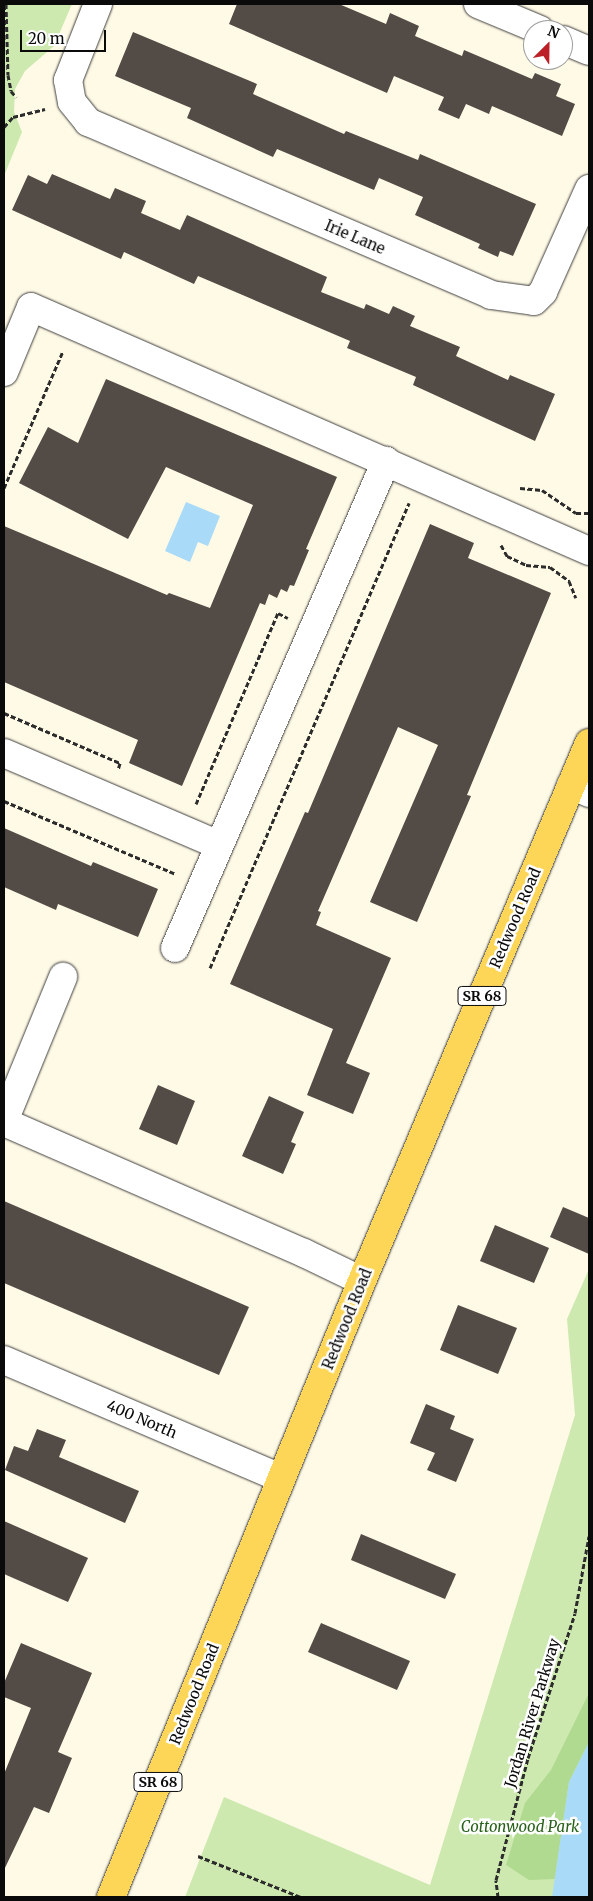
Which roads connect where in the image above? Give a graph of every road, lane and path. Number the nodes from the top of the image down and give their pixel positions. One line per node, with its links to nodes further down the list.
1 (6, 4): 7 (path)
2 (98, 4): 10 (street, Irie Lane)
3 (478, 4): 4 (street)
4 (523, 23)
5 (573, 44): 6 (street)
6 (589, 51)
7 (16, 97)
8 (22, 115): 9 (path)
9 (4, 127)
10 (589, 189)
11 (65, 346): 14 (path)
12 (4, 372): 13 (street)
13 (386, 461): 17 (street); 25 (street)
14 (4, 488)
15 (419, 502): 28 (path)
16 (500, 542): 18 (path)
17 (589, 551)
18 (576, 598)
19 (295, 621): 24 (path)
20 (589, 743): 22 (main road, Redwood Road / SR 68)
21 (4, 753): 25 (street)
22 (580, 789): 31 (main road, Redwood Road / SR 68)
23 (4, 802): 26 (path)
24 (195, 807)
25 (219, 845): 26 (street)
26 (202, 886): 27 (street)
27 (175, 948)
28 (210, 968)
29 (63, 977): 30 (street)
30 (4, 1122): 31 (street)
31 (362, 1281): 33 (main road, Redwood Road / SR 68)
32 (4, 1360): 33 (street, 400 North)
33 (281, 1478): 36 (main road, Redwood Road / SR 68)
34 (589, 1536): 38 (path, Jordan River Parkway)
35 (198, 1856): 37 (path)
36 (111, 1897)
37 (301, 1897)
38 (498, 1897)

